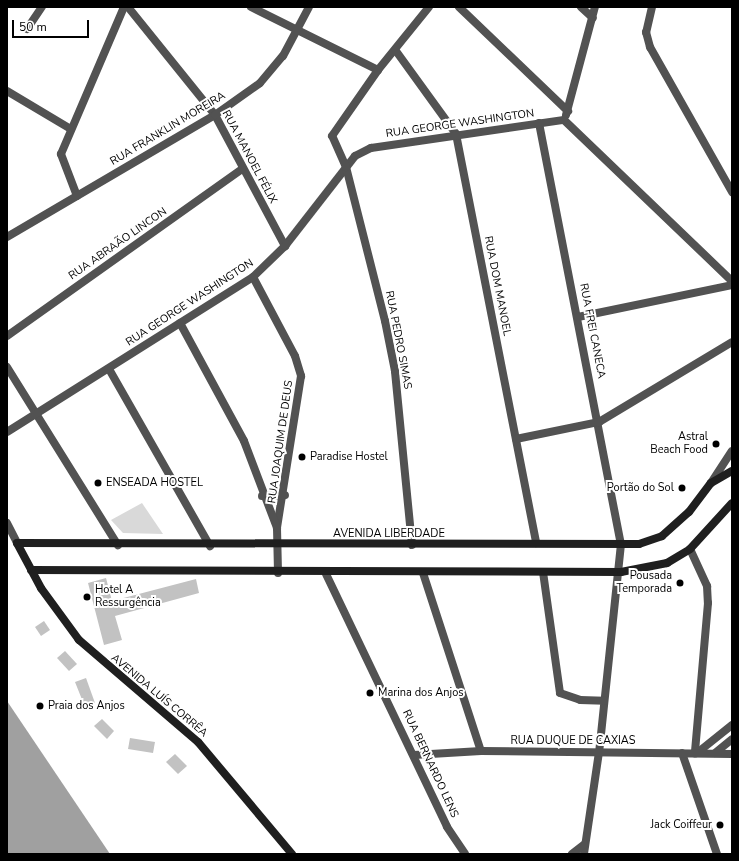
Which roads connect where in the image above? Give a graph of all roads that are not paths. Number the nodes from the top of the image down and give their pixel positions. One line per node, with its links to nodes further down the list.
1 (42, 7): 12 (street)
2 (124, 7): 21 (street)
3 (128, 7): 18 (street, RUA MANOEL FÉLIX)
4 (251, 7): 13 (street)
5 (309, 7): 13 (street, RUA FRANKLIN MOREIRA)
6 (429, 7): 14 (street, RUA PEDRO SIMAS)
7 (459, 7): 17 (street)
8 (581, 7): 11 (street)
9 (595, 7): 11 (street)
10 (652, 7): 25 (street)
11 (593, 18): 17 (street)
12 (27, 29)
13 (298, 31): 15 (street); 18 (street, RUA FRANKLIN MOREIRA)
14 (396, 51): 15 (street, RUA PEDRO SIMAS); 22 (street, RUA DOM MANOEL)
15 (378, 70): 23 (street, RUA PEDRO SIMAS)
16 (7, 91): 21 (street)
17 (568, 111): 19 (street)
18 (215, 115): 24 (street, RUA MANOEL FÉLIX); 26 (street, RUA FRANKLIN MOREIRA)
19 (564, 120): 20 (street, RUA GEORGE WASHINGTON); 30 (street)
20 (539, 123): 22 (street, RUA GEORGE WASHINGTON); 32 (street, RUA FREI CANECA)
21 (69, 128): 26 (street)
22 (456, 134): 23 (street, RUA GEORGE WASHINGTON); 41 (street, RUA DOM MANOEL)
23 (346, 167): 28 (street, RUA GEORGE WASHINGTON); 55 (street, RUA PEDRO SIMAS)
24 (242, 169): 28 (street, RUA MANOEL FÉLIX); 34 (street, RUA ABRAÃO LINCON)
25 (732, 192)
26 (77, 196): 27 (street, RUA FRANKLIN MOREIRA)
27 (7, 237)
28 (285, 246): 29 (street, RUA GEORGE WASHINGTON)
29 (252, 277): 33 (street, RUA GEORGE WASHINGTON); 45 (street, RUA JOAQUIM DE DEUS)
30 (732, 281)
31 (732, 285): 32 (street)
32 (578, 317): 39 (street, RUA FREI CANECA)
33 (180, 323): 37 (street, RUA GEORGE WASHINGTON); 46 (street)
34 (7, 336)
35 (732, 342): 39 (street)
36 (7, 367): 38 (street)
37 (109, 369): 38 (street, RUA GEORGE WASHINGTON); 56 (street)
38 (36, 413): 40 (street, RUA GEORGE WASHINGTON); 53 (street)
39 (599, 422): 41 (street); 52 (street, RUA FREI CANECA)
40 (7, 432)
41 (516, 439): 51 (street, RUA DOM MANOEL)
42 (732, 450): 44 (street)
43 (732, 471): 44 (main road, AVENIDA LIBERDADE)
44 (711, 483): 52 (main road, AVENIDA LIBERDADE)
45 (285, 495): 46 (street); 49 (street, RUA JOAQUIM DE DEUS)
46 (262, 496): 49 (street)
47 (732, 503): 57 (main road)
48 (7, 523): 50 (street)
49 (276, 528): 54 (street, RUA JOAQUIM DE DEUS)
50 (18, 543): 53 (main road, AVENIDA LIBERDADE); 58 (main road, AVENIDA LUÍS CORRÊA)
51 (536, 543): 52 (main road, AVENIDA LIBERDADE); 55 (main road, AVENIDA LIBERDADE)
52 (621, 544): 60 (street, RUA FREI CANECA)
53 (118, 545): 56 (main road, AVENIDA LIBERDADE)
54 (276, 545): 55 (main road, AVENIDA LIBERDADE); 56 (main road, AVENIDA LIBERDADE); 61 (street, RUA JOAQUIM DE DEUS)
55 (412, 545)
56 (210, 546)
57 (690, 550): 60 (main road); 72 (street)
58 (31, 570): 61 (main road); 77 (main road, AVENIDA LUÍS CORRÊA)
59 (543, 572): 60 (main road); 62 (main road); 64 (street)
60 (621, 572): 64 (street, RUA FREI CANECA)
61 (278, 573): 63 (main road)
62 (423, 573): 63 (main road); 69 (street)
63 (326, 574): 75 (street, RUA BERNARDO LENS)
64 (604, 701): 70 (street, RUA FREI CANECA)
65 (732, 725): 66 (street)
66 (715, 738): 68 (street); 72 (street)
67 (732, 740): 68 (street)
68 (723, 746): 73 (street)
69 (481, 751): 70 (street, RUA DUQUE DE CAXIAS); 75 (street, RUA DUQUE DE CAXIAS)
70 (599, 752): 71 (street, RUA DUQUE DE CAXIAS); 76 (street, RUA FREI CANECA)
71 (682, 753): 72 (street, RUA DUQUE DE CAXIAS); 81 (street)
72 (696, 753): 73 (street, RUA DUQUE DE CAXIAS)
73 (715, 753): 74 (street, RUA DUQUE DE CAXIAS)
74 (732, 754)
75 (414, 755): 78 (street, RUA BERNARDO LENS)
76 (585, 844): 79 (street); 80 (street, RUA FREI CANECA)
77 (292, 854)
78 (465, 854)
79 (572, 854)
80 (584, 854)
81 (717, 854)

